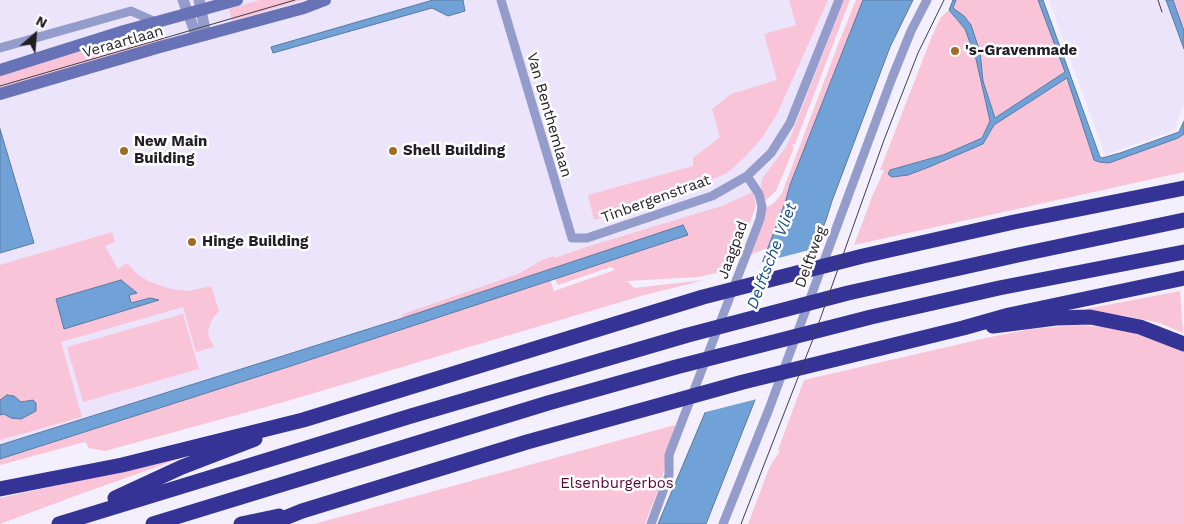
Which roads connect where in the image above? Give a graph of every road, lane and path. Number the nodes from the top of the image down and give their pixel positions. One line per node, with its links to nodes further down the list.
1 (183, 0): 7 (street)
2 (236, 0): 7 (main road, Veraartlaan)
3 (326, 0): 9 (main road, Veraartlaan)
4 (501, 0): 16 (street, Van Benthemlaan)
5 (839, 0): 13 (street)
6 (927, 0): 29 (street, Delftweg)
7 (196, 7): 8 (main road, Veraartlaan); 9 (street)
8 (156, 22): 10 (street, Veraartlaan); 11 (main road, Veraartlaan)
9 (202, 36): 12 (main road, Veraartlaan)
10 (0, 48)
11 (0, 70)
12 (0, 94)
13 (747, 176): 16 (street, Tinbergenstraat); 28 (street, Jaagpad)
14 (1184, 188): 21 (highway)
15 (1184, 220): 24 (highway)
16 (572, 238)
17 (1184, 252): 25 (highway)
18 (1183, 278): 19 (highway)
19 (963, 328): 20 (highway); 23 (highway)
20 (1184, 344)
21 (303, 420): 22 (highway); 24 (highway)
22 (0, 489)
23 (302, 511): 26 (highway); 27 (highway)
24 (62, 523)
25 (153, 524)
26 (242, 524)
27 (270, 524)
28 (651, 524)
29 (723, 524)

